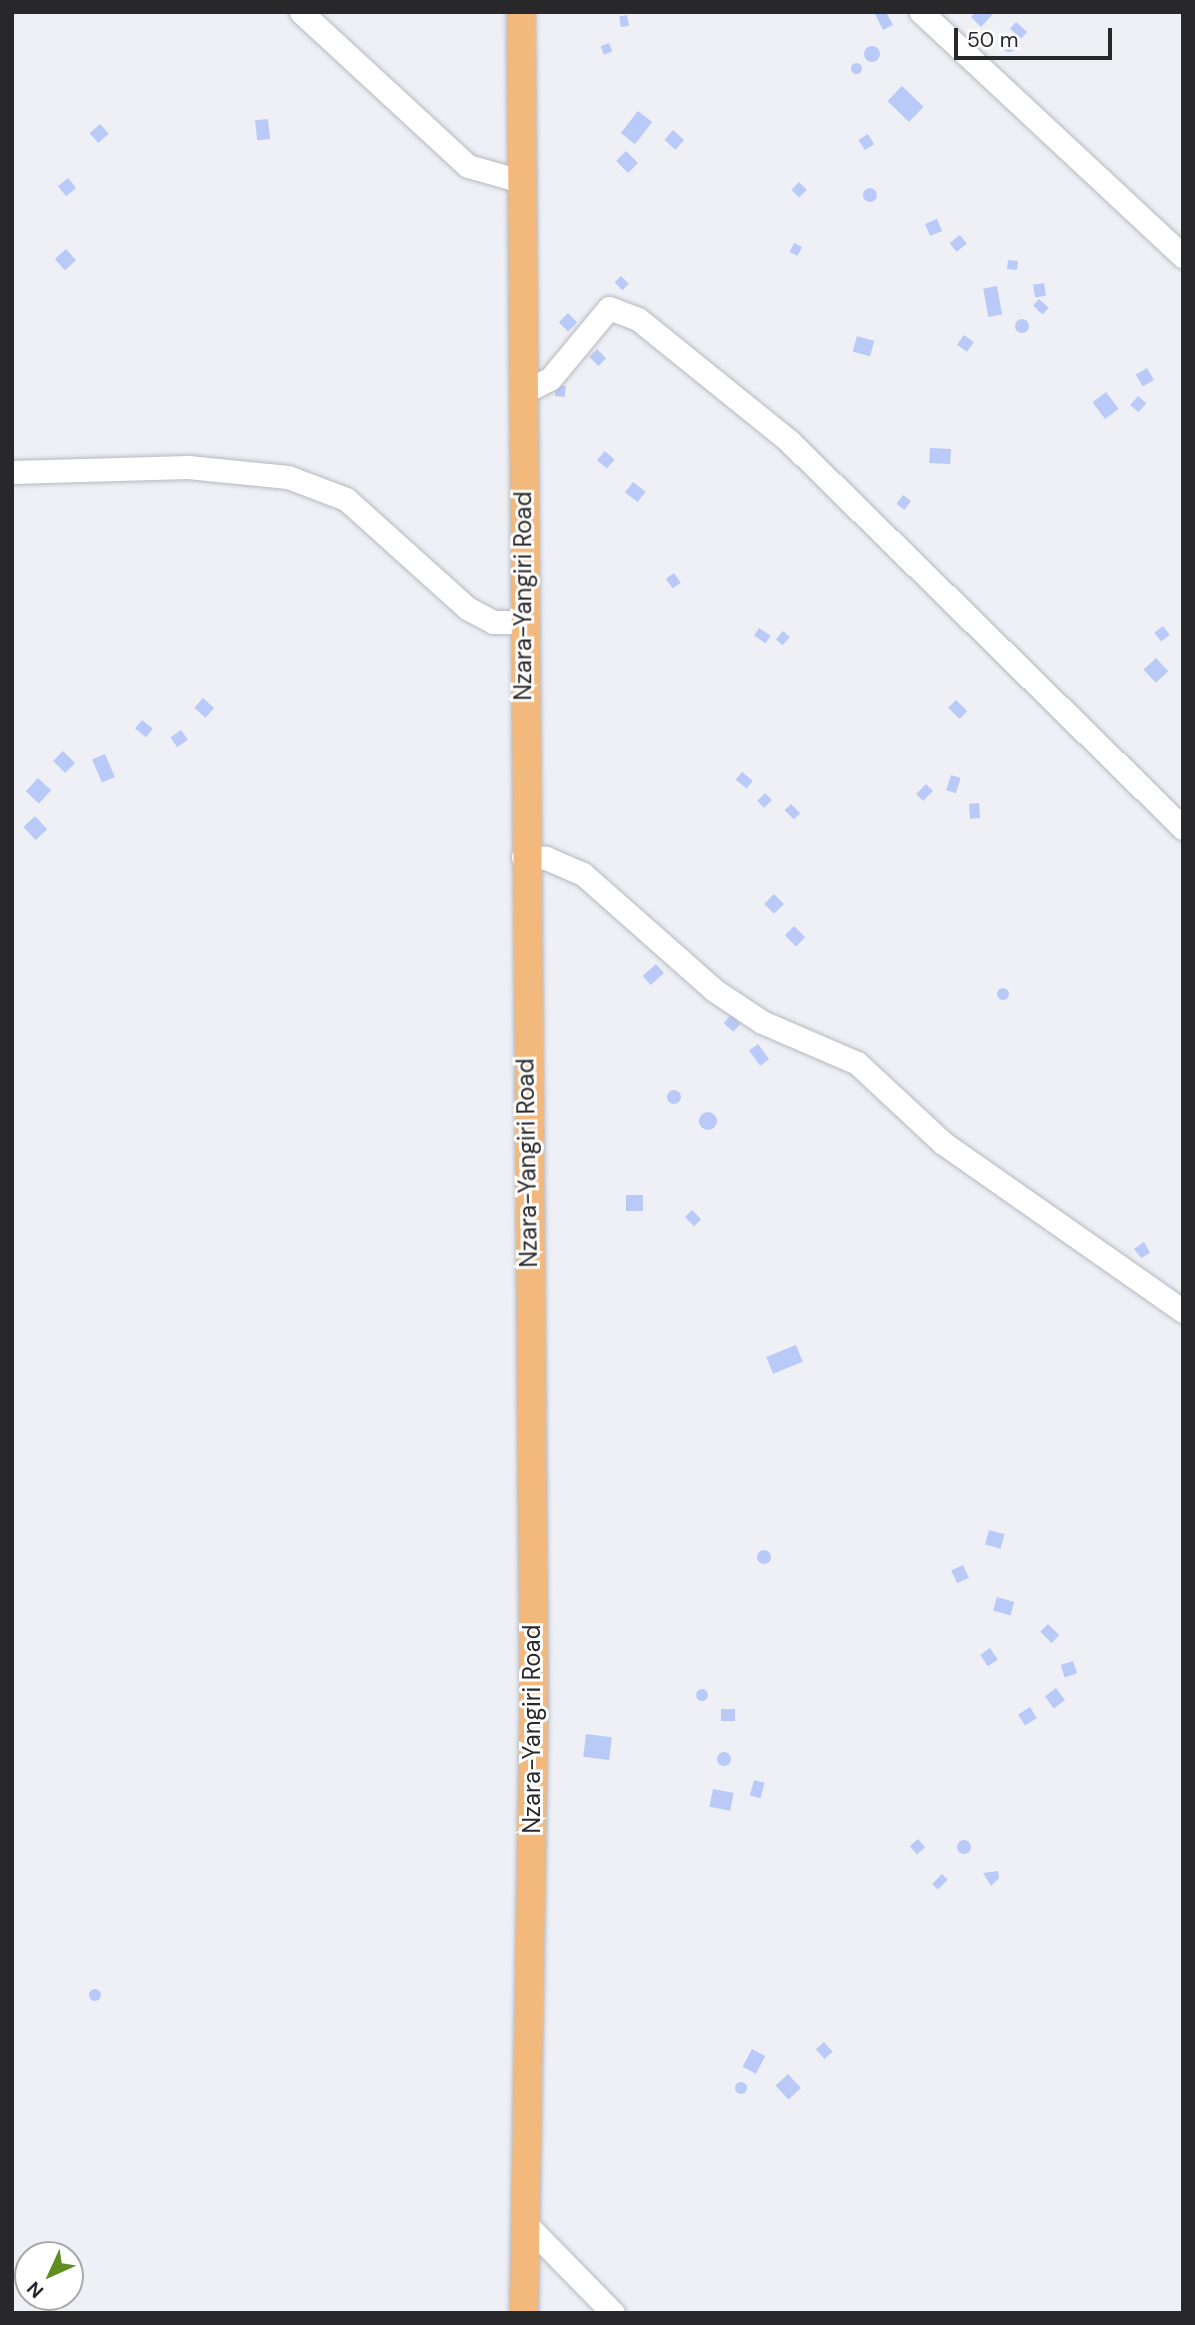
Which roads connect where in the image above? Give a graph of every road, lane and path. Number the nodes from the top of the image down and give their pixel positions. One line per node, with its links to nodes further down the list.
1 (301, 12): 4 (street)
2 (521, 12): 4 (main road, Nzara-Yangiri Road)
3 (921, 12): 5 (street)
4 (521, 181): 6 (main road, Nzara-Yangiri Road)
5 (1183, 256)
6 (522, 393): 8 (main road, Nzara-Yangiri Road); 9 (street)
7 (12, 472): 8 (street)
8 (524, 622): 10 (main road, Nzara-Yangiri Road)
9 (1183, 828)
10 (523, 857): 11 (street); 12 (main road, Nzara-Yangiri Road)
11 (1183, 1311)
12 (524, 2222): 13 (main road, Nzara-Yangiri Road); 14 (street)
13 (524, 2313)
14 (613, 2313)

